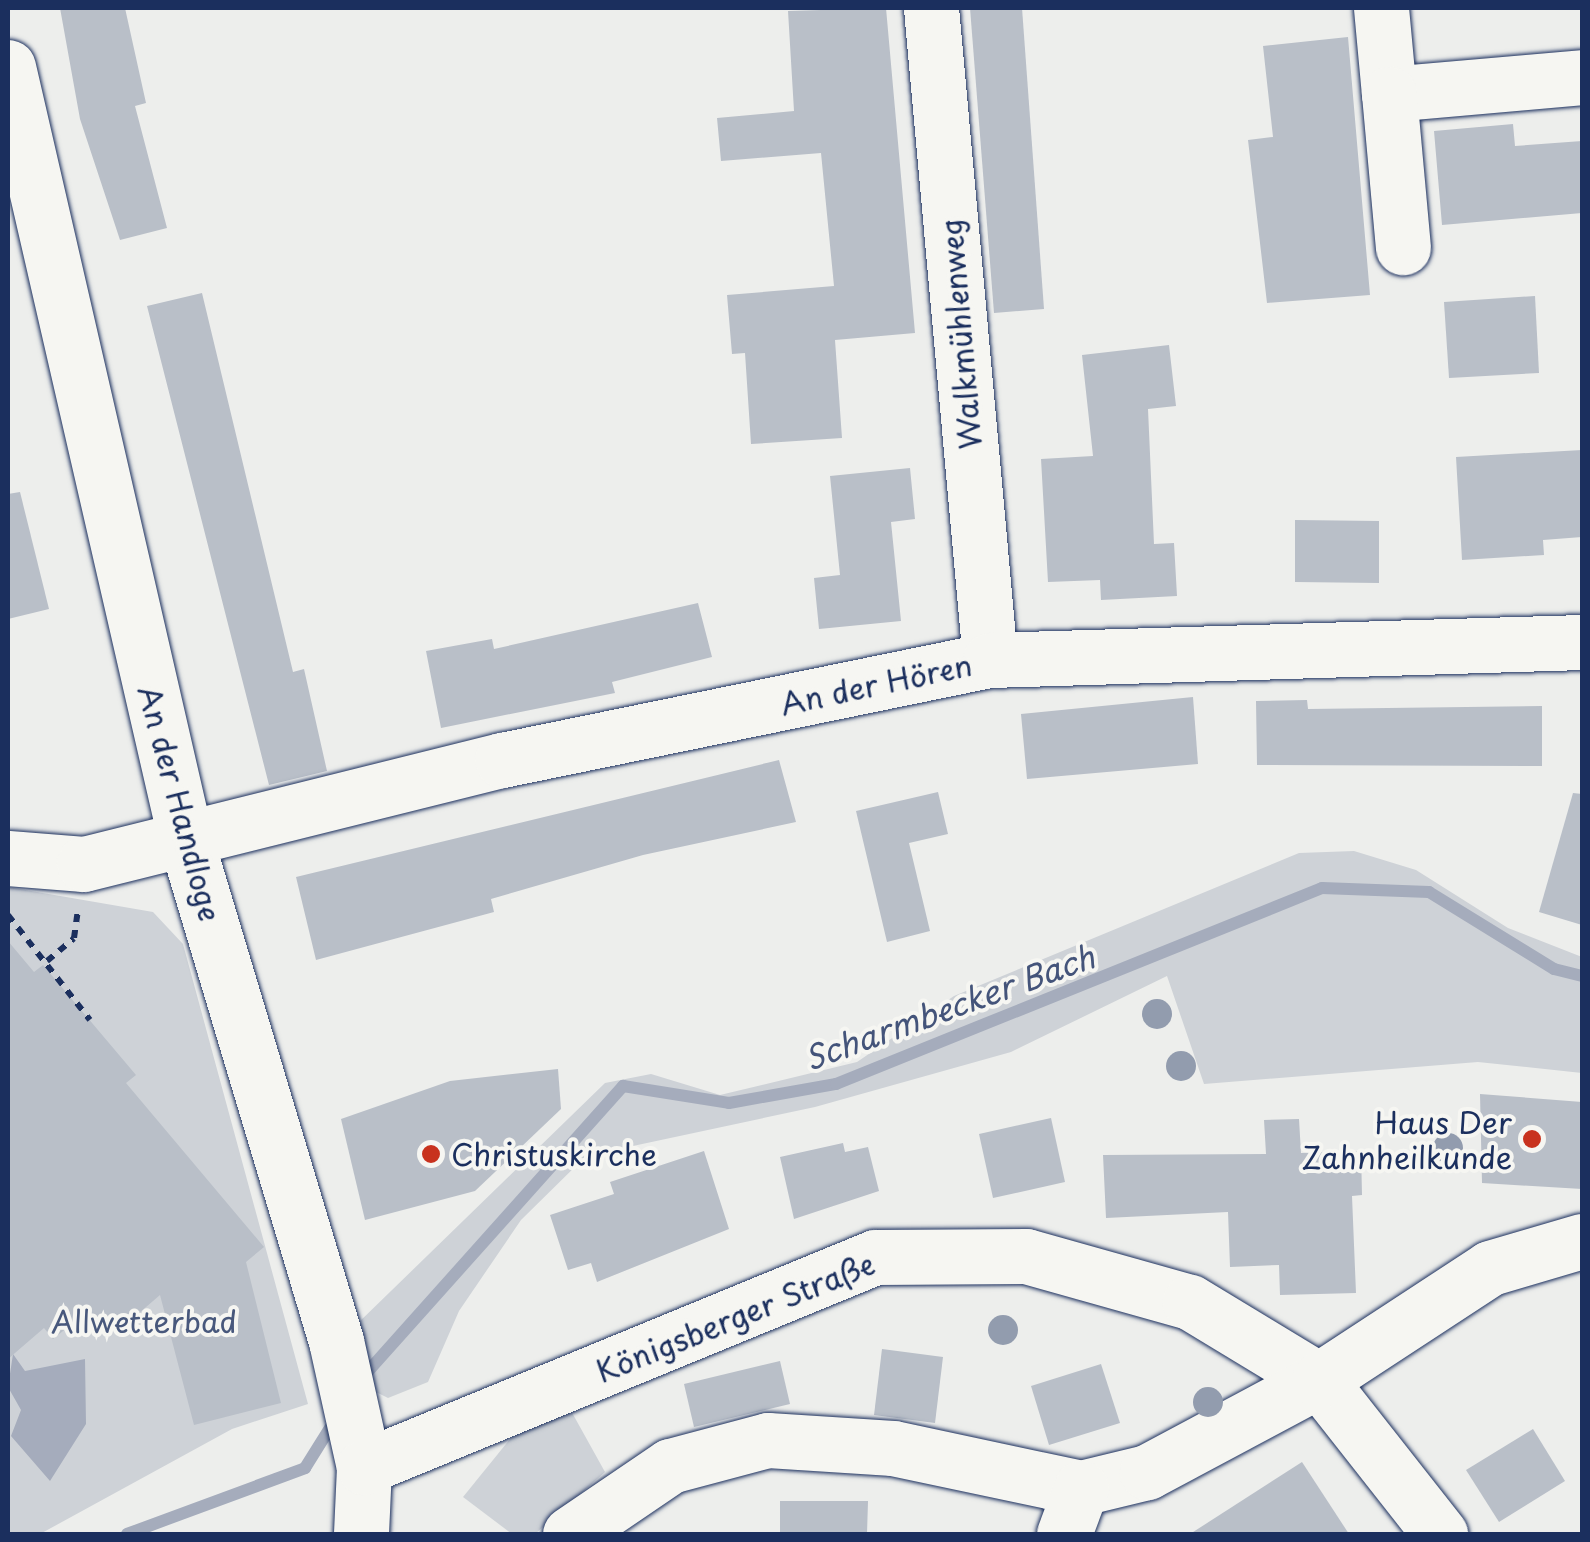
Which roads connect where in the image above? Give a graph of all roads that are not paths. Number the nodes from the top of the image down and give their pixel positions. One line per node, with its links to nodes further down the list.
1 (930, 8): 8 (street, Walkmühlenweg)
2 (1382, 8): 5 (street)
3 (8, 67): 9 (street, An der Handloge)
4 (1582, 77): 5 (street)
5 (1389, 94): 6 (street)
6 (1403, 247)
7 (1582, 642): 8 (street, An der Hören)
8 (990, 660): 9 (street, An der Hören)
9 (184, 837): 10 (street, An der Hören); 13 (street, An der Handloge)
10 (8, 858)
11 (1582, 1240): 12 (street)
12 (1318, 1380): 13 (street, Königsberger Straße); 14 (street); 17 (street, Königsberger Straße)
13 (361, 1452): 15 (street, An der Handloge)
14 (1072, 1511): 16 (street)
15 (361, 1534)
16 (570, 1534)
17 (1440, 1534)

